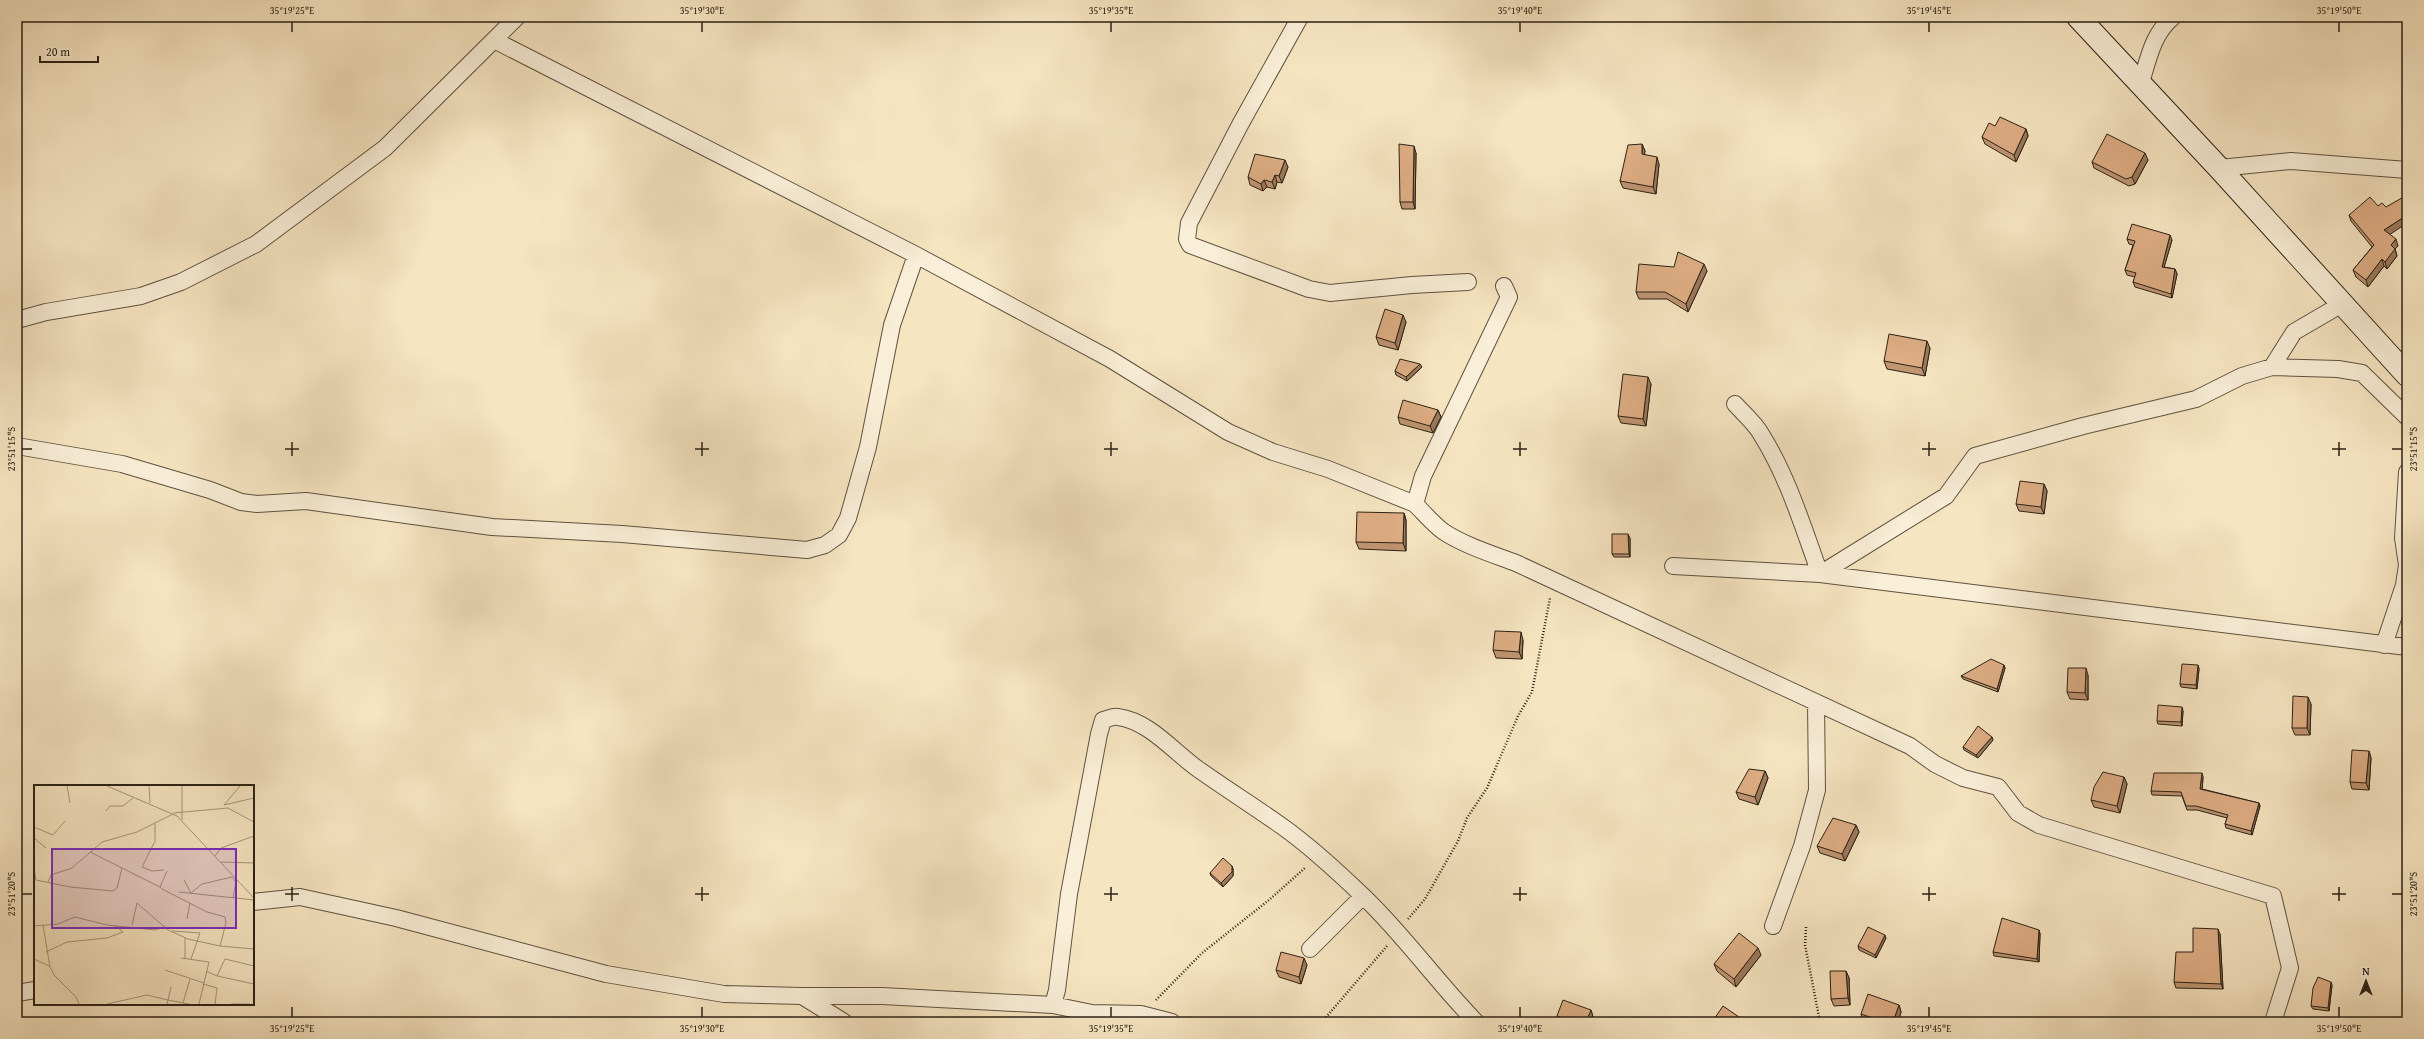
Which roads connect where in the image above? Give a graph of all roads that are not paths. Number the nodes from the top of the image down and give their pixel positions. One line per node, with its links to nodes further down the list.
1 (517, 17): 5 (street)
2 (1300, 17): 10 (street)
3 (2078, 17): 6 (main road)
4 (2173, 17): 6 (street)
5 (494, 40): 9 (street); 13 (street)
6 (2140, 86): 7 (main road)
7 (2219, 168): 8 (street); 12 (main road)
8 (2407, 170)
9 (916, 255): 18 (street); 20 (street)
10 (1468, 282)
11 (1504, 286): 20 (street)
12 (2342, 304): 14 (street); 15 (main road)
13 (17, 320)
14 (2272, 367): 17 (street); 22 (street)
15 (2407, 375)
16 (1735, 404): 22 (street)
17 (2407, 417)
18 (17, 446)
19 (2407, 472): 23 (street)
20 (1415, 504): 25 (street)
21 (1673, 566): 22 (street)
22 (1820, 574): 23 (street)
23 (2384, 645): 24 (street)
24 (2407, 647)
25 (1816, 702): 28 (street); 37 (street)
26 (1364, 896): 29 (street); 33 (street); 36 (street)
27 (254, 902): 32 (street)
28 (1773, 926)
29 (1310, 949)
30 (34, 990): 31 (street)
31 (17, 993)
32 (802, 996): 33 (street); 34 (street)
33 (1053, 1005): 35 (street)
34 (844, 1022)
35 (1172, 1022)
36 (1476, 1022)
37 (2273, 1022)

